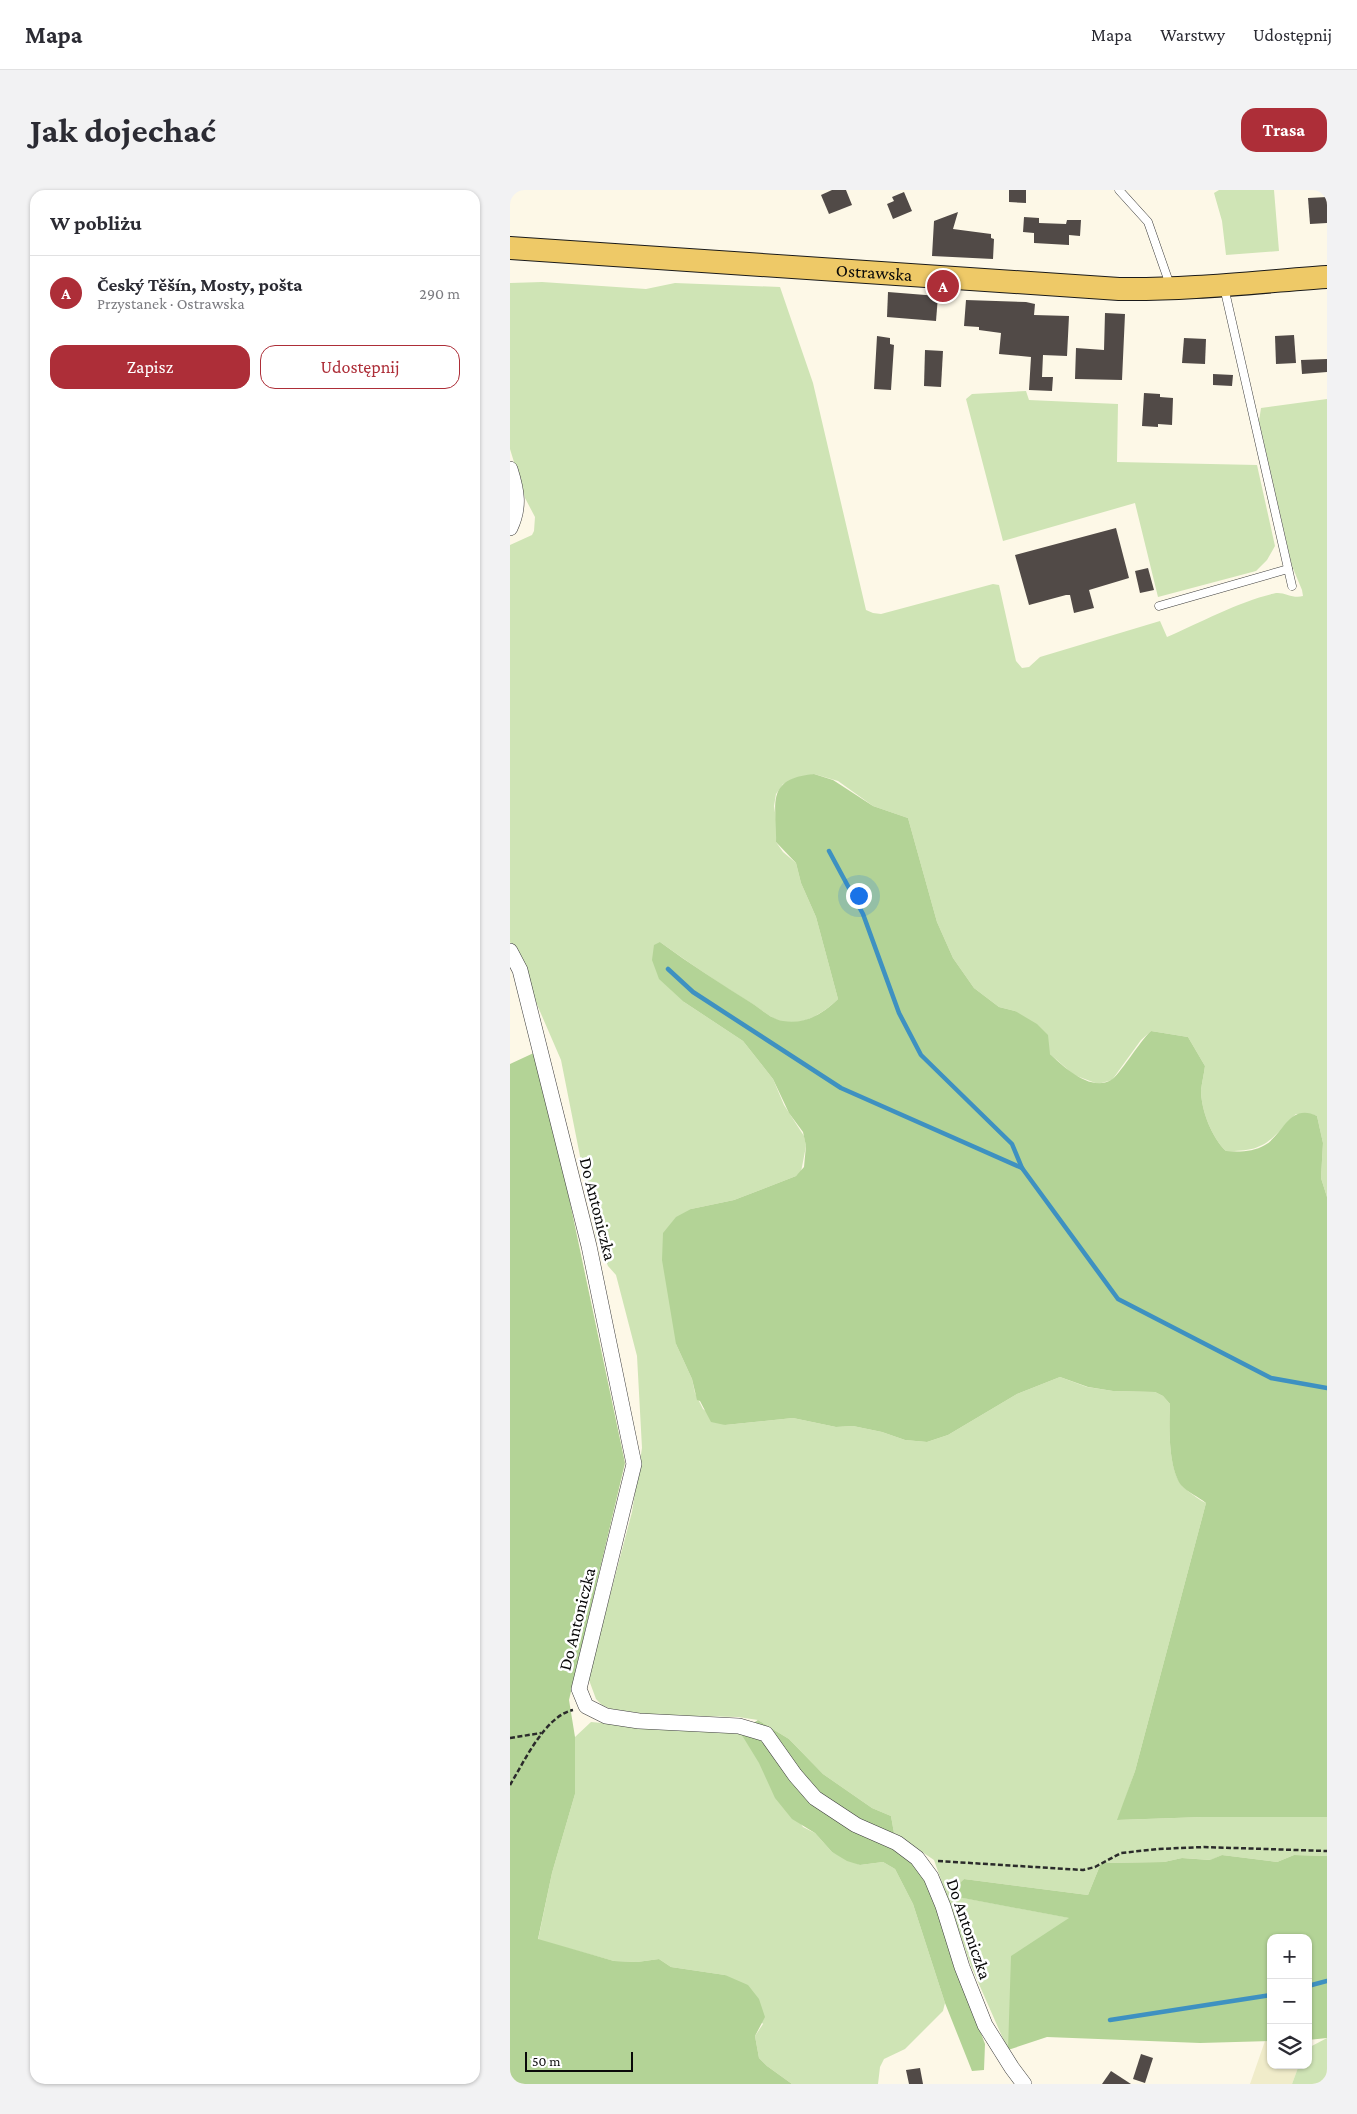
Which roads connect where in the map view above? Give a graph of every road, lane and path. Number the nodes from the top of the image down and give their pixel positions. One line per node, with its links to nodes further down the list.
1 (1119, 190): 5 (lane)
2 (510, 248): 5 (main road, Ostrawska)
3 (1327, 277): 4 (main road, Ostrawska)
4 (1224, 286): 5 (main road, Ostrawska); 8 (lane)
5 (1172, 289)
6 (510, 469): 7 (street)
7 (510, 528)
8 (1288, 568): 9 (lane); 10 (lane)
9 (1292, 586)
10 (1159, 606)
11 (510, 951): 12 (street, Do Antoniczka)
12 (586, 1706): 13 (path); 17 (street, Do Antoniczka)
13 (542, 1733): 14 (path); 15 (path)
14 (510, 1738)
15 (510, 1785)
16 (1327, 1851): 17 (path)
17 (917, 1858): 18 (street, Do Antoniczka)
18 (1024, 2084)

